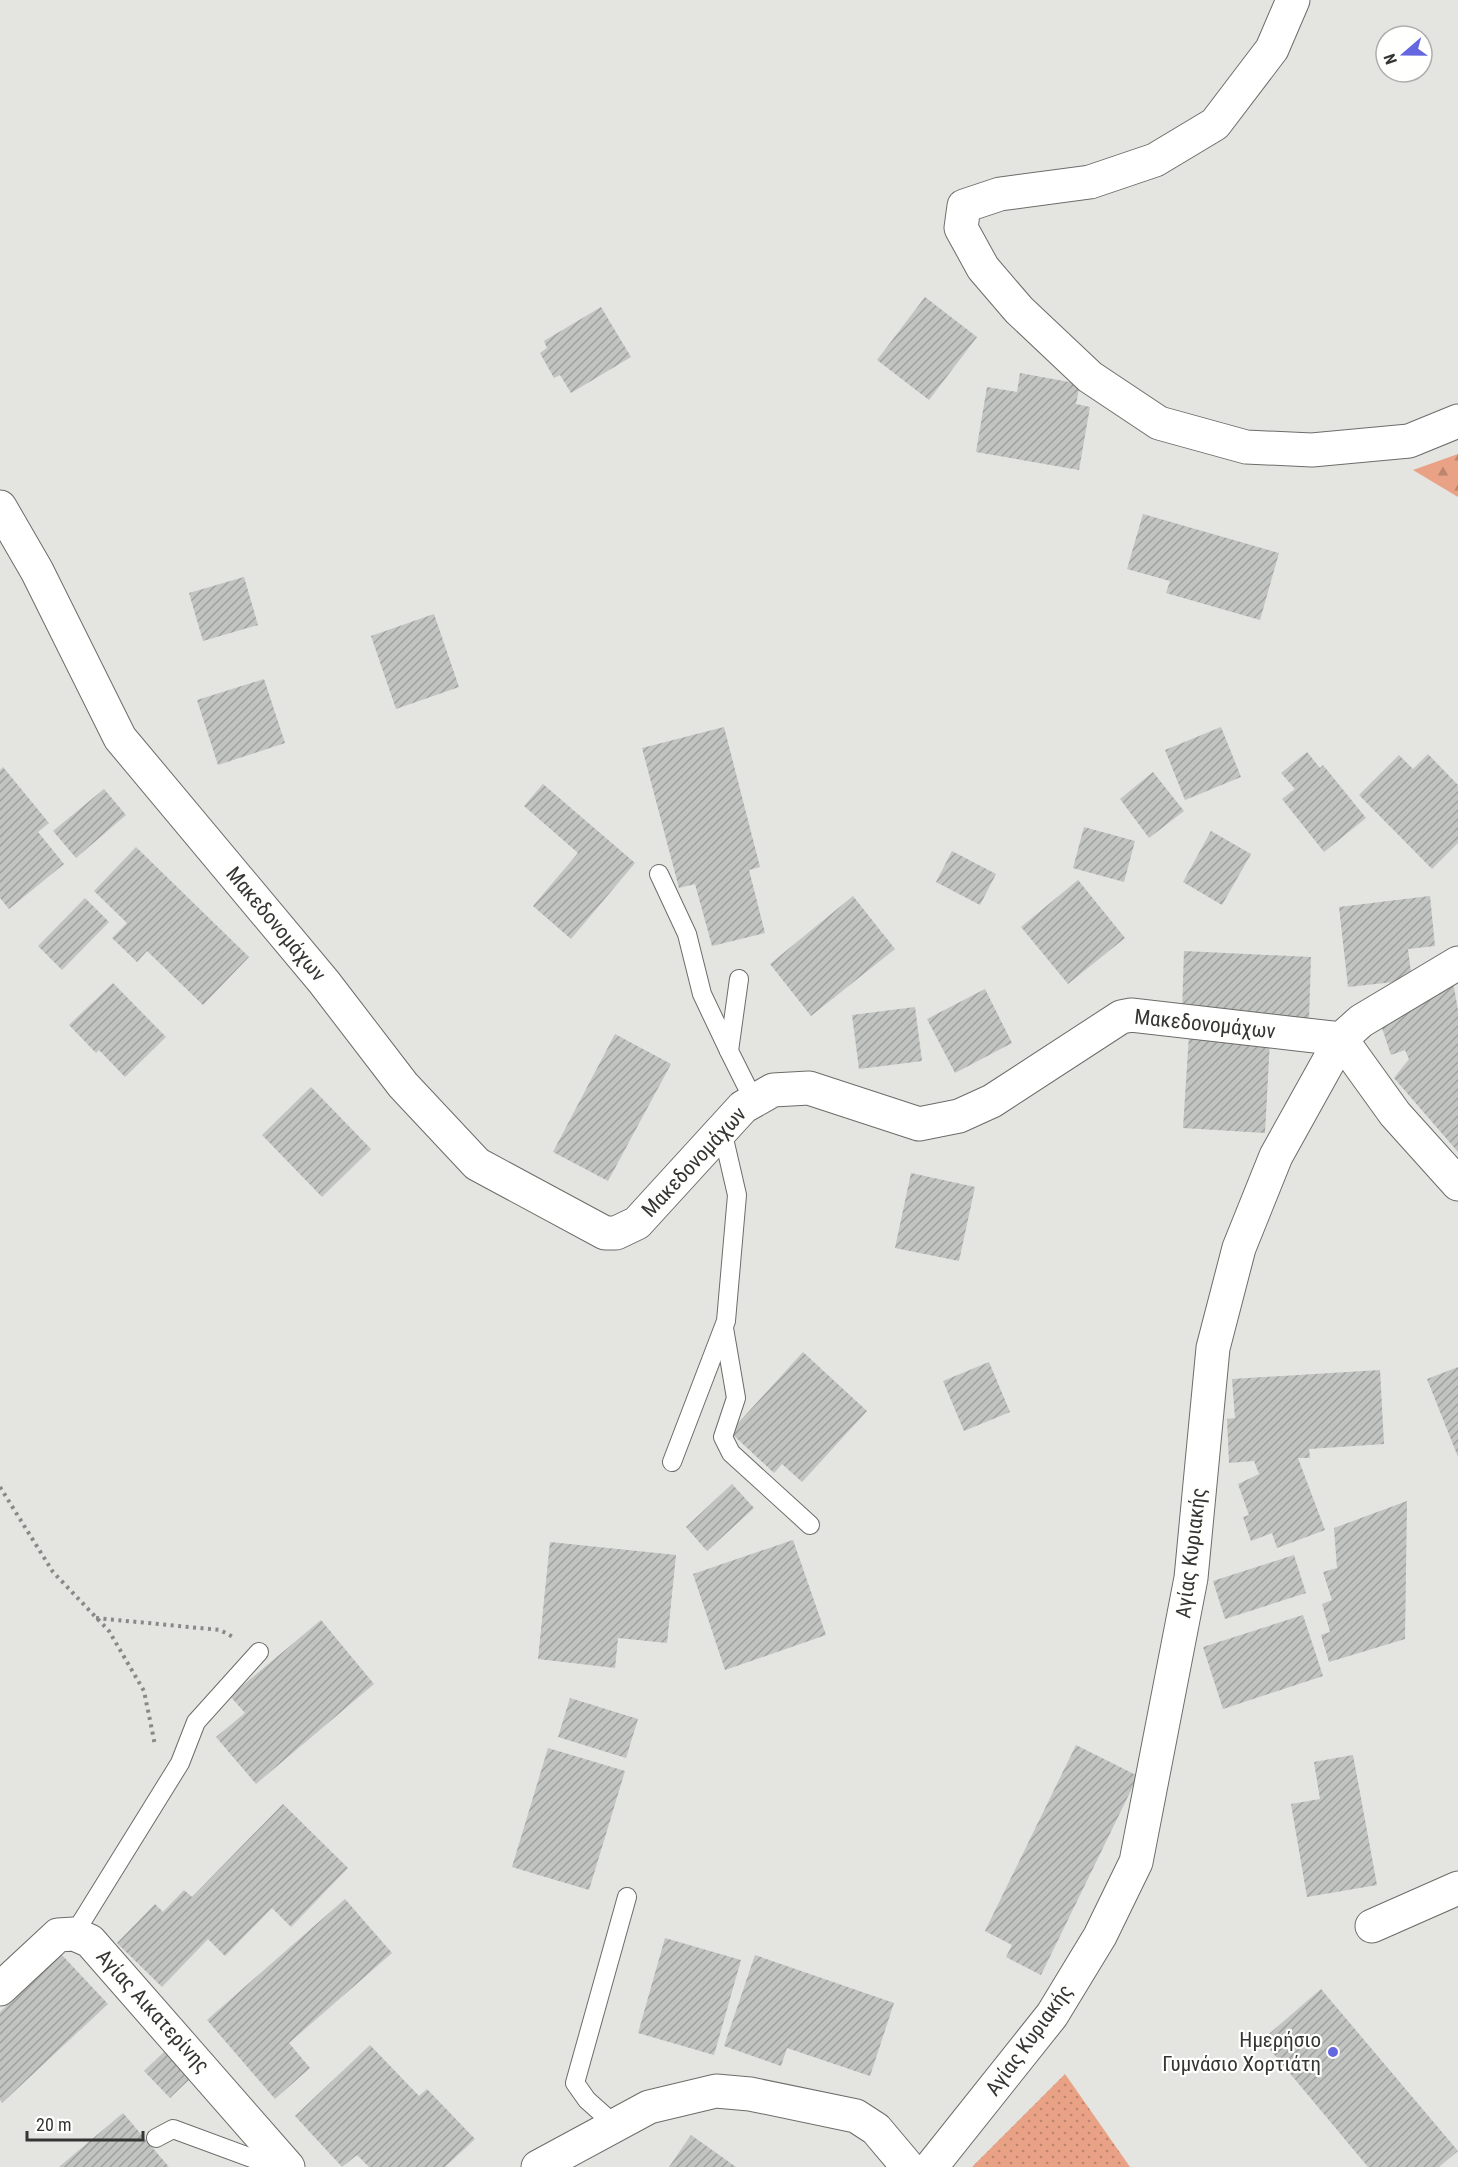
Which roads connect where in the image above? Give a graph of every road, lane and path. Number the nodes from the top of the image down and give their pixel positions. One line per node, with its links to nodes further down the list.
1 (1293, 0): 2 (street)
2 (1458, 421)
3 (0, 507): 10 (street, Μακεδονομάχων)
4 (659, 874): 8 (lane)
5 (1458, 963): 7 (street, Αγίας Κυριακής)
6 (739, 979): 8 (lane)
7 (1341, 1039): 9 (street, Μακεδονομάχων); 11 (street); 30 (street, Αγίας Κυριακής)
8 (729, 1052): 9 (lane)
9 (754, 1101): 10 (street, Μακεδονομάχων)
10 (722, 1130): 12 (lane)
11 (1458, 1184)
12 (724, 1326): 13 (lane); 15 (lane)
13 (672, 1462)
14 (0, 1487): 16 (path)
15 (810, 1525)
16 (96, 1618): 17 (path); 18 (path)
17 (259, 1652): 18 (lane)
18 (164, 1790): 22 (lane)
19 (1458, 1888): 21 (street)
20 (627, 1897): 24 (lane)
21 (1372, 1926)
22 (74, 1934): 23 (street, Αγίας Αικατερίνης); 27 (street, Αγίας Αικατερίνης)
23 (0, 1989)
24 (615, 2125): 28 (street); 29 (street)
25 (156, 2138): 26 (lane)
26 (276, 2167)
27 (288, 2167)
28 (538, 2167)
29 (909, 2167)
30 (931, 2167)

